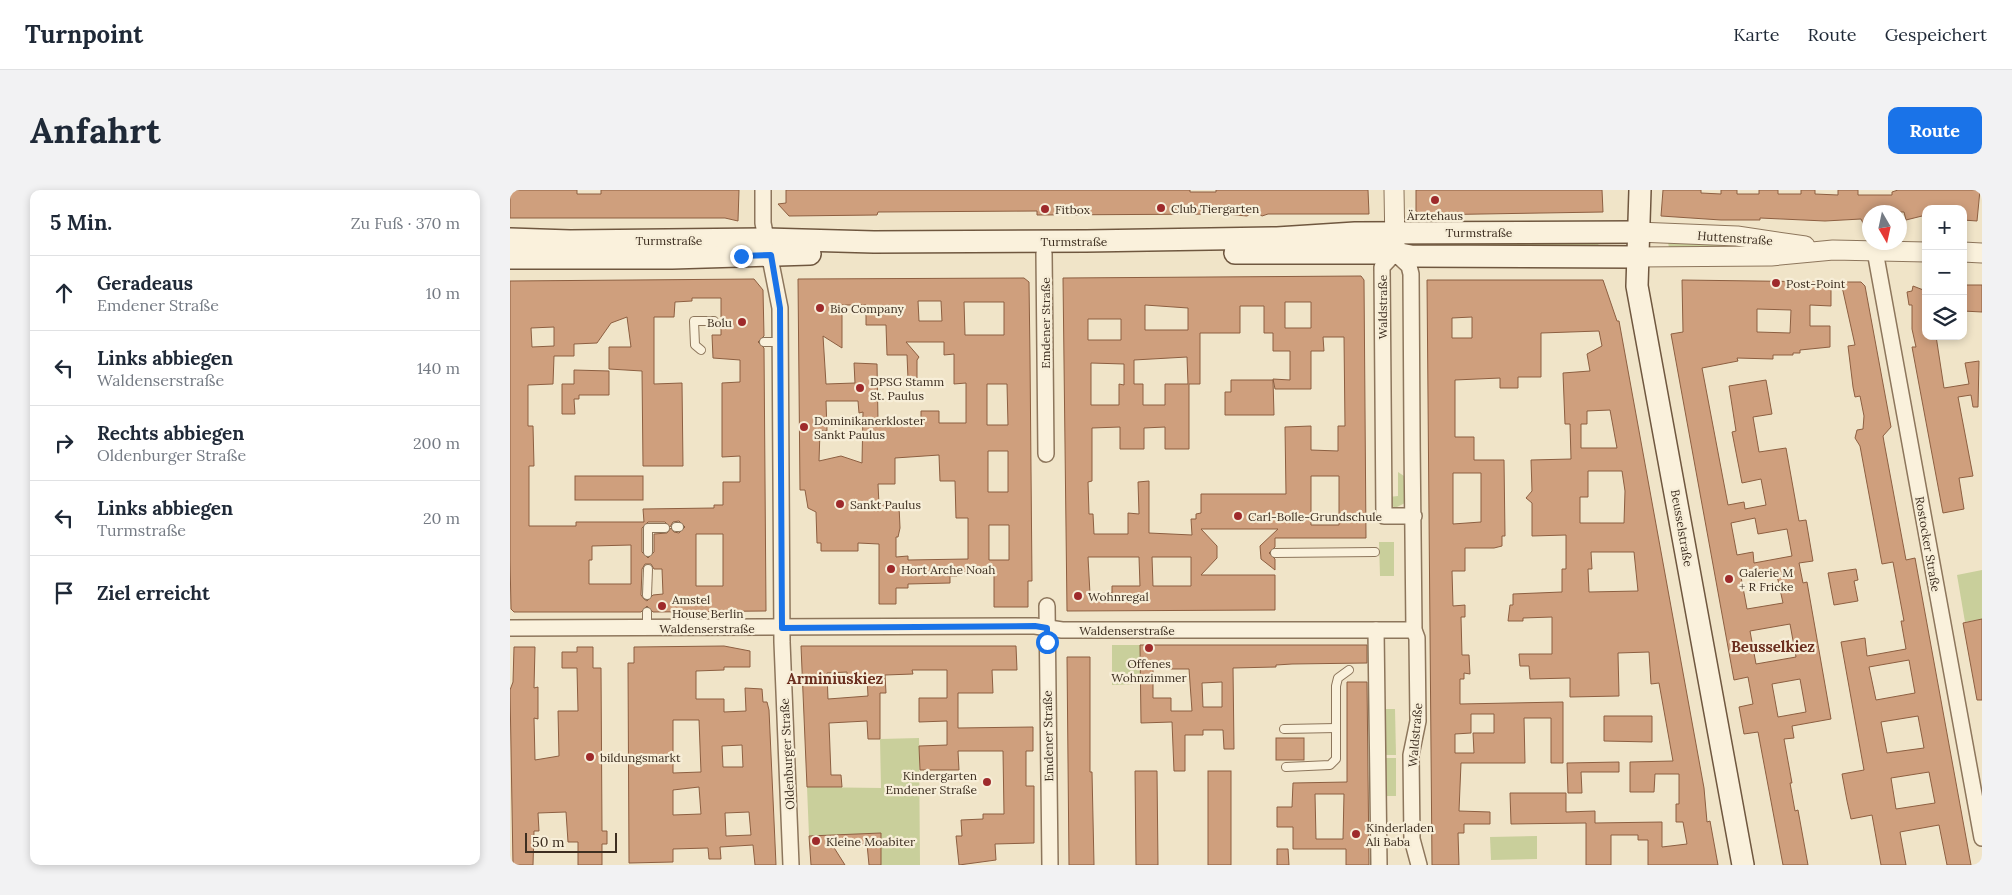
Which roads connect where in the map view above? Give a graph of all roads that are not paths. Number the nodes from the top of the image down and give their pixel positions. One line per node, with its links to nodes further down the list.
1 (763, 190): 8 (street, Oldenburger Straße)
2 (1394, 190): 6 (street)
3 (1640, 190): 4 (main road, Beusselstraße)
4 (1637, 232): 6 (main road, Turmstraße); 9 (street, Huttenstraße); 15 (main road, Beusselstraße)
5 (510, 239): 8 (main road, Turmstraße)
6 (1395, 243): 7 (main road, Turmstraße); 15 (main road, Turmstraße); 22 (street, Waldstraße); 22 (street, Waldstraße)
7 (1291, 245): 8 (main road, Turmstraße); 13 (main road, Turmstraße)
8 (769, 247): 13 (main road, Turmstraße); 16 (main road, Turmstraße); 19 (street, Oldenburger Straße)
9 (1833, 250): 10 (street, Huttenstraße); 15 (street, Huttenstraße)
10 (1874, 251): 11 (street, Huttenstraße); 41 (street, Rostocker Straße)
11 (1922, 252)
12 (1967, 252): 14 (street)
13 (1044, 253): 21 (street, Emdener Straße)
14 (1982, 253)
15 (1637, 257): 46 (main road, Beusselstraße)
16 (510, 258)
17 (714, 321): 20 (lane)
18 (764, 342): 19 (lane)
19 (780, 342): 32 (street, Oldenburger Straße)
20 (701, 350)
21 (1046, 454)
22 (1414, 516): 36 (street, Waldstraße)
23 (664, 528): 24 (lane)
24 (648, 552)
25 (1375, 552): 26 (lane)
26 (1275, 553)
27 (648, 569): 28 (lane)
28 (647, 595)
29 (1047, 606): 33 (street, Emdener Straße)
30 (647, 612): 34 (lane)
31 (510, 628): 34 (street, Waldenserstraße)
32 (782, 628): 33 (street, Waldenserstraße); 34 (street, Waldenserstraße); 42 (street, Oldenburger Straße)
33 (1047, 628): 35 (street, Waldenserstraße); 43 (street, Emdener Straße)
34 (647, 629)
35 (1376, 630): 36 (street, Waldenserstraße); 44 (street)
36 (1414, 630): 45 (street, Waldstraße)
37 (1349, 670): 38 (lane)
38 (1336, 728): 39 (lane); 40 (lane)
39 (1284, 729)
40 (1286, 766)
41 (1982, 838)
42 (792, 865)
43 (1050, 865)
44 (1379, 865)
45 (1419, 865)
46 (1743, 865)

